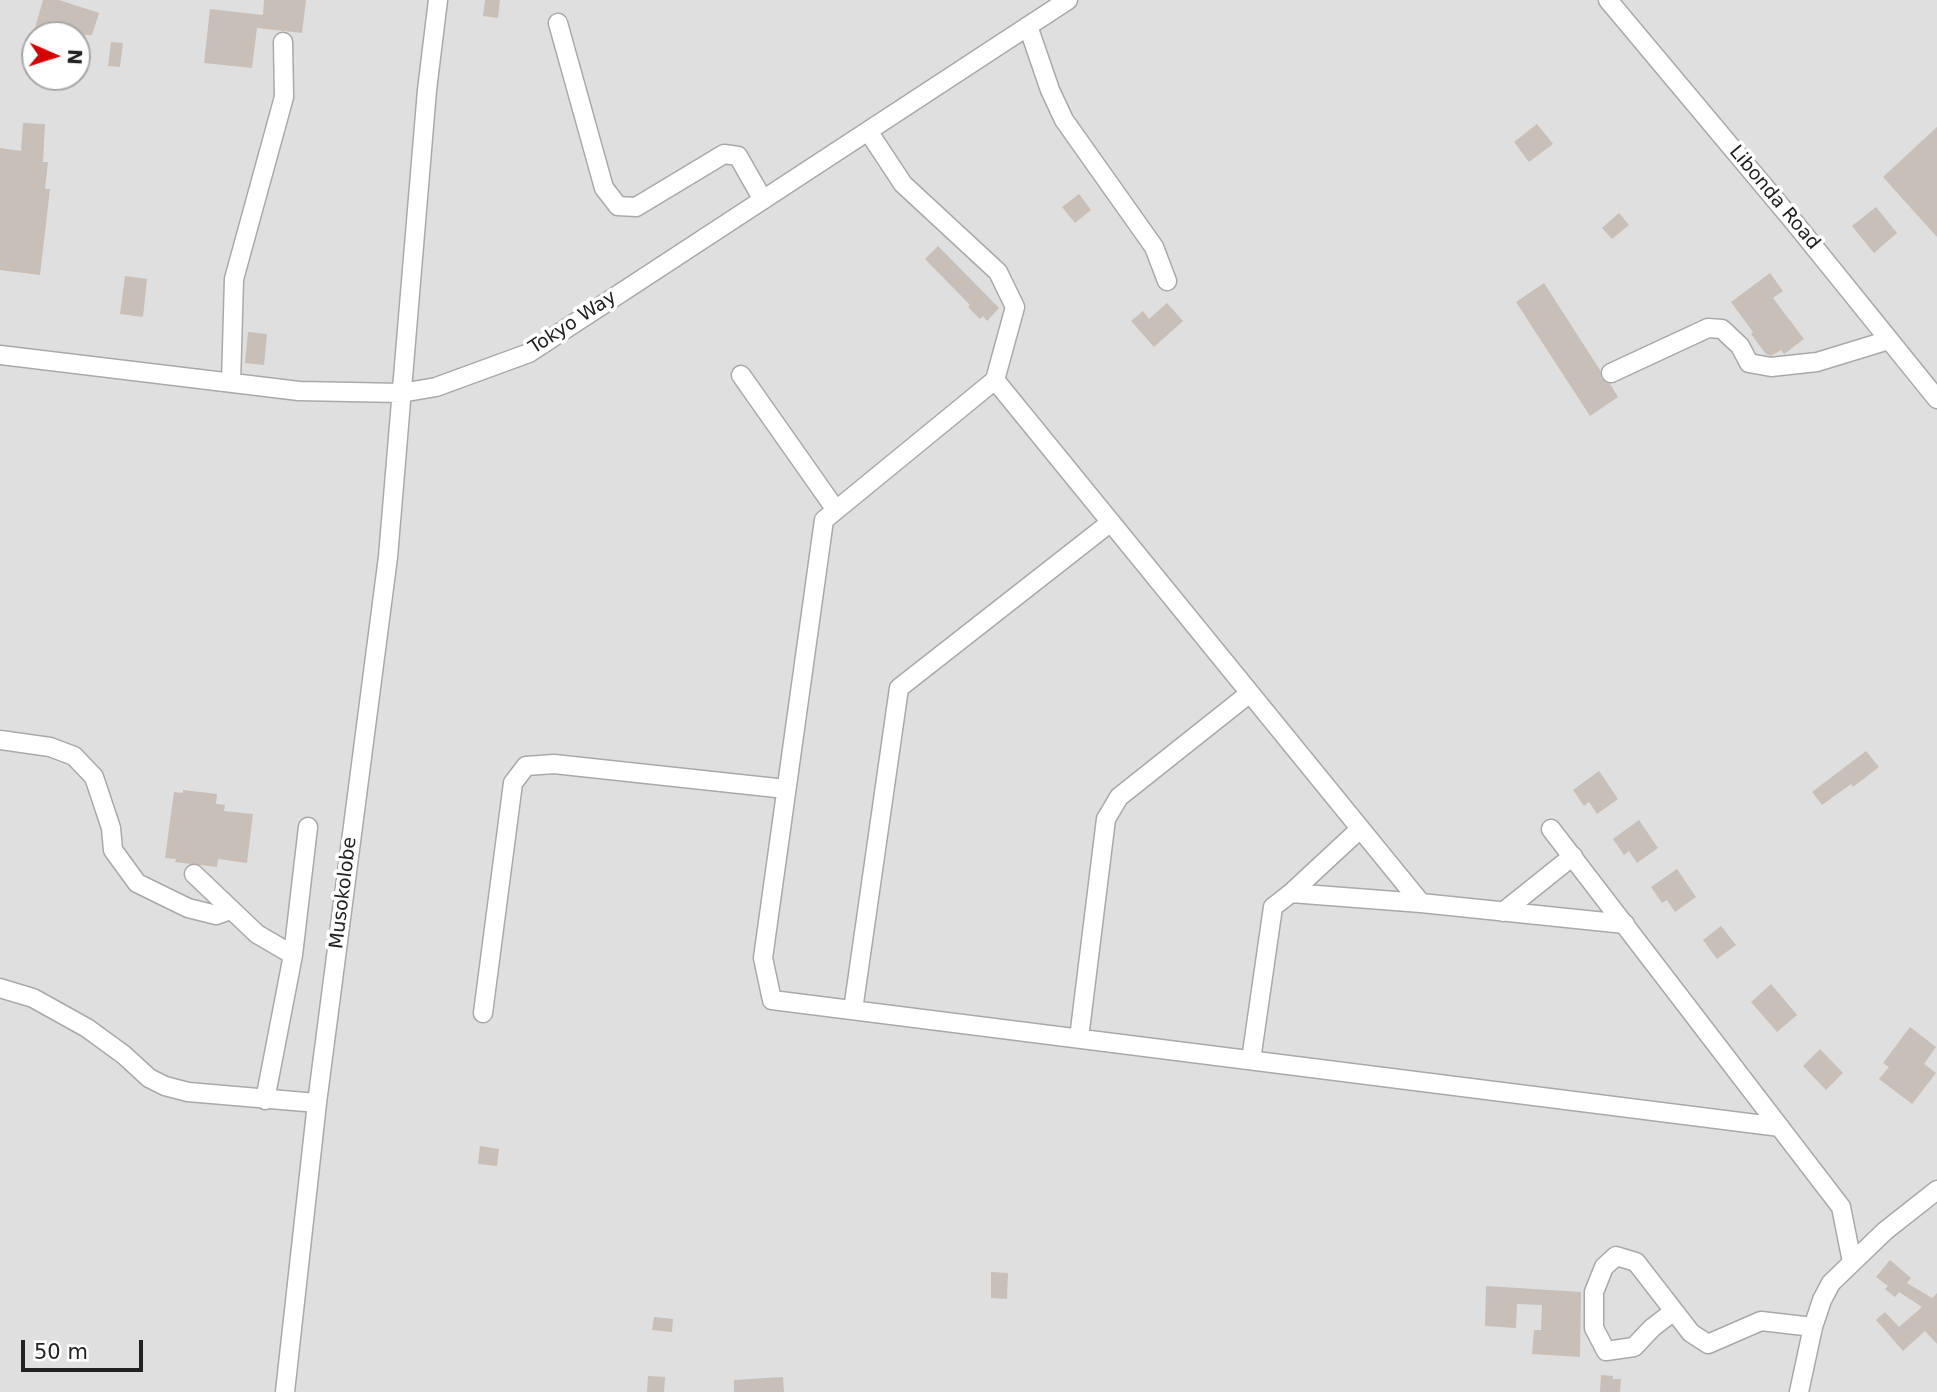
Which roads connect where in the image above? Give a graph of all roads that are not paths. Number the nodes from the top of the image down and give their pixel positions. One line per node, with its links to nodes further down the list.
1 (438, 0): 16 (street, Musokolobe)
2 (1068, 0): 5 (street, Tokyo Way)
3 (1608, 0): 10 (street, Libonda Road)
4 (558, 23): 8 (street)
5 (1028, 26): 7 (street, Tokyo Way); 9 (street)
6 (284, 42): 15 (street)
7 (868, 131): 8 (street, Tokyo Way); 14 (street)
8 (763, 200): 16 (street, Tokyo Way)
9 (1167, 281)
10 (1889, 340): 12 (street); 17 (street, Libonda Road)
11 (0, 355): 15 (street, Tokyo Way)
12 (1611, 373)
13 (741, 376): 18 (street)
14 (995, 380): 18 (street); 19 (street)
15 (231, 383): 16 (street, Tokyo Way)
16 (401, 394): 40 (street, Musokolobe)
17 (1937, 399)
18 (836, 510): 22 (street)
19 (1111, 522): 20 (street); 35 (street)
20 (1250, 693): 24 (street); 37 (street)
21 (0, 740): 30 (street)
22 (786, 789): 35 (street); 36 (street)
23 (308, 827): 33 (street)
24 (1360, 828): 28 (street); 29 (street)
25 (1551, 829): 26 (street)
26 (1573, 856): 31 (street); 32 (street)
27 (194, 874): 30 (street)
28 (1291, 893): 29 (street); 38 (street)
29 (1421, 903): 31 (street)
30 (230, 910): 33 (street)
31 (1503, 912): 32 (street)
32 (1625, 925): 41 (street)
33 (293, 955): 39 (street)
34 (0, 988): 39 (street)
35 (853, 1010): 37 (street)
36 (483, 1013)
37 (1079, 1038): 38 (street)
38 (1251, 1060): 41 (street)
39 (265, 1100): 40 (street)
40 (317, 1103): 46 (street, Musokolobe)
41 (1780, 1128): 43 (street)
42 (1937, 1190): 43 (street)
43 (1852, 1262): 45 (street)
44 (1674, 1311): 44 (street); 45 (street)
45 (1813, 1327): 47 (street)
46 (285, 1392)
47 (1799, 1392)

